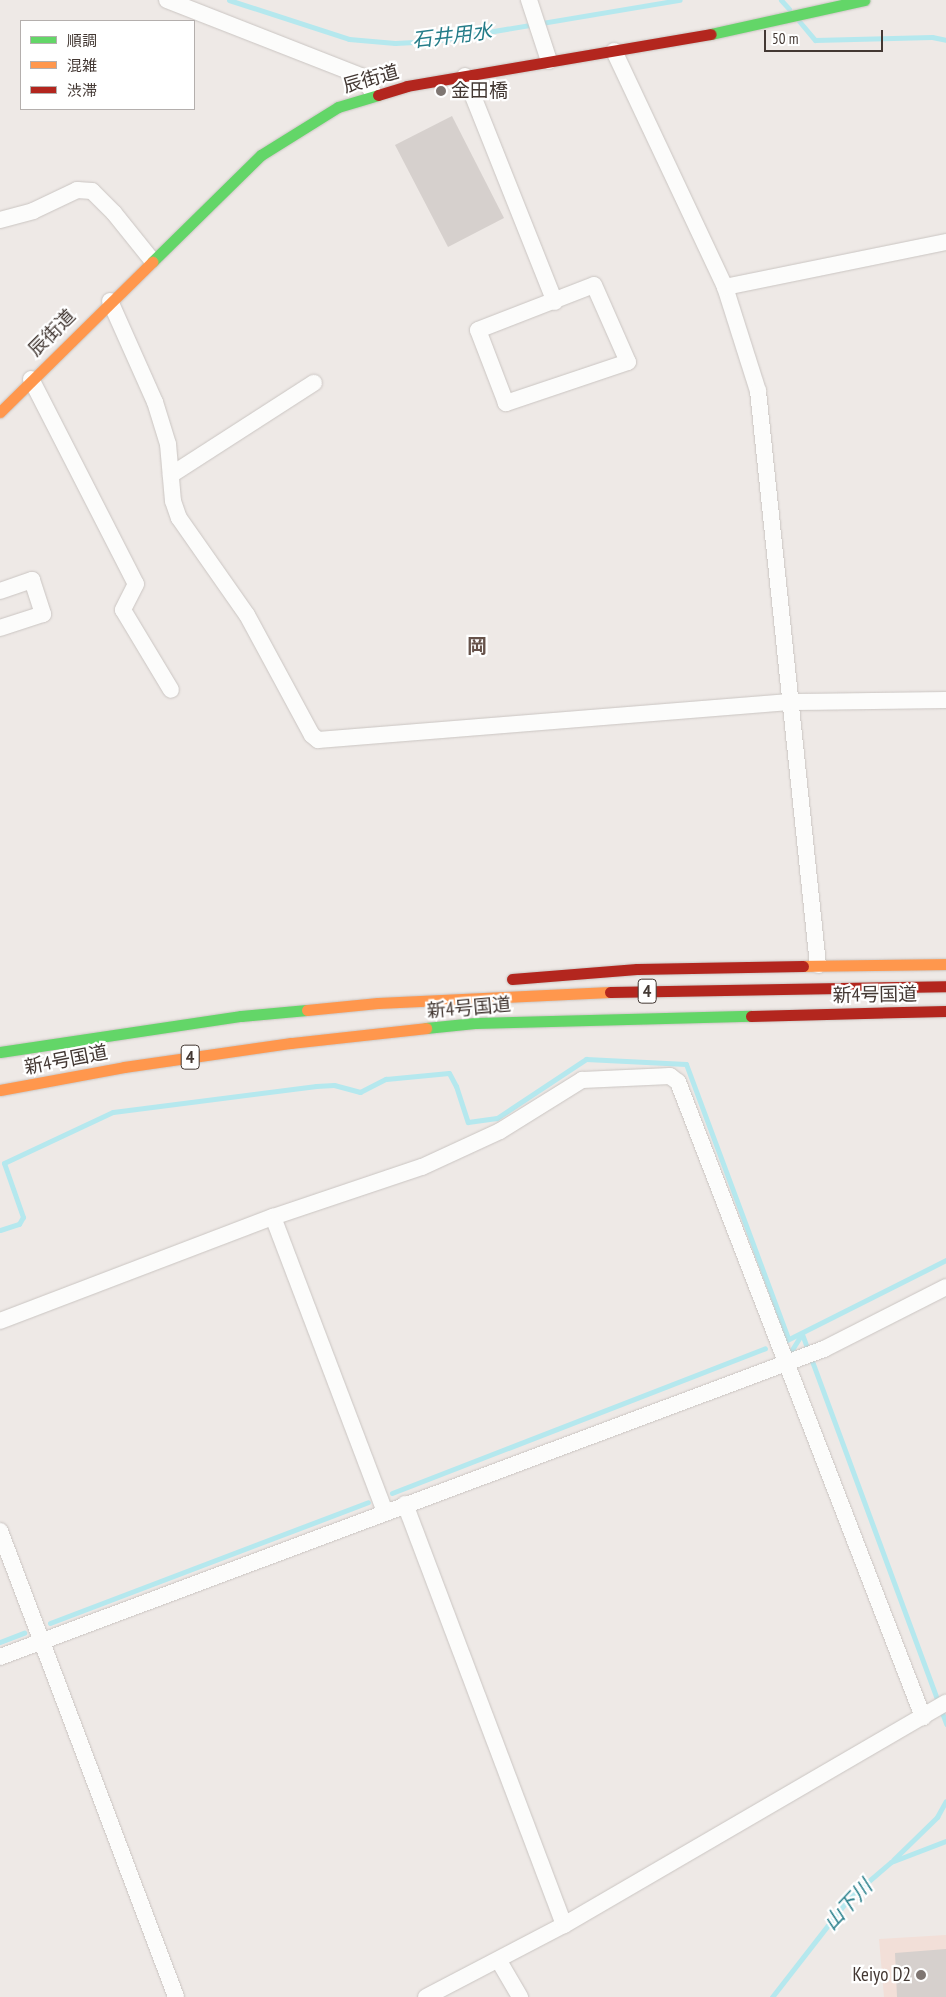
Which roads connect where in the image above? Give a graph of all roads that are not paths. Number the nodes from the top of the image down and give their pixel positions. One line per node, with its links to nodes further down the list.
1 (167, 0): 7 (street)
2 (529, 0): 5 (street)
3 (864, 0): 4 (main road, 辰街道)
4 (614, 51): 5 (main road, 辰街道); 11 (street)
5 (549, 61): 6 (main road, 辰街道)
6 (465, 76): 7 (main road, 辰街道); 13 (street)
7 (374, 94): 10 (main road, 辰街道)
8 (0, 220): 10 (street)
9 (946, 242): 11 (street)
10 (151, 259): 12 (main road, 辰街道)
11 (724, 287): 22 (street)
12 (110, 301): 14 (main road, 辰街道); 17 (street)
13 (554, 302): 13 (street)
14 (31, 379): 16 (main road, 辰街道); 20 (street)
15 (314, 383): 17 (street)
16 (0, 412)
17 (171, 475): 22 (street)
18 (0, 591): 19 (street)
19 (0, 628)
20 (171, 690)
21 (946, 700): 22 (street)
22 (792, 702): 24 (street)
23 (946, 964): 24 (main road)
24 (818, 965): 25 (main road)
25 (500, 980)
26 (453, 986): 28 (main road)
27 (946, 986): 28 (main road, 新4号国道 / 4)
28 (378, 1003): 32 (main road, 新4号国道 / 4)
29 (946, 1011): 30 (main road, 新4号国道 / 4)
30 (382, 1034): 31 (main road); 33 (main road, 新4号国道 / 4)
31 (471, 1036)
32 (0, 1052)
33 (0, 1090)
34 (273, 1217): 36 (street); 37 (street); 39 (street)
35 (946, 1287): 37 (street)
36 (0, 1321)
37 (786, 1361): 38 (street); 44 (street)
38 (406, 1504): 39 (street); 45 (street)
39 (386, 1512): 41 (street)
40 (0, 1531): 41 (street)
41 (42, 1641): 42 (street); 47 (street)
42 (0, 1657)
43 (946, 1703): 44 (street)
44 (923, 1717): 45 (street)
45 (564, 1925): 46 (street)
46 (499, 1961): 48 (street); 49 (street)
47 (176, 1997)
48 (426, 1997)
49 (520, 1997)

